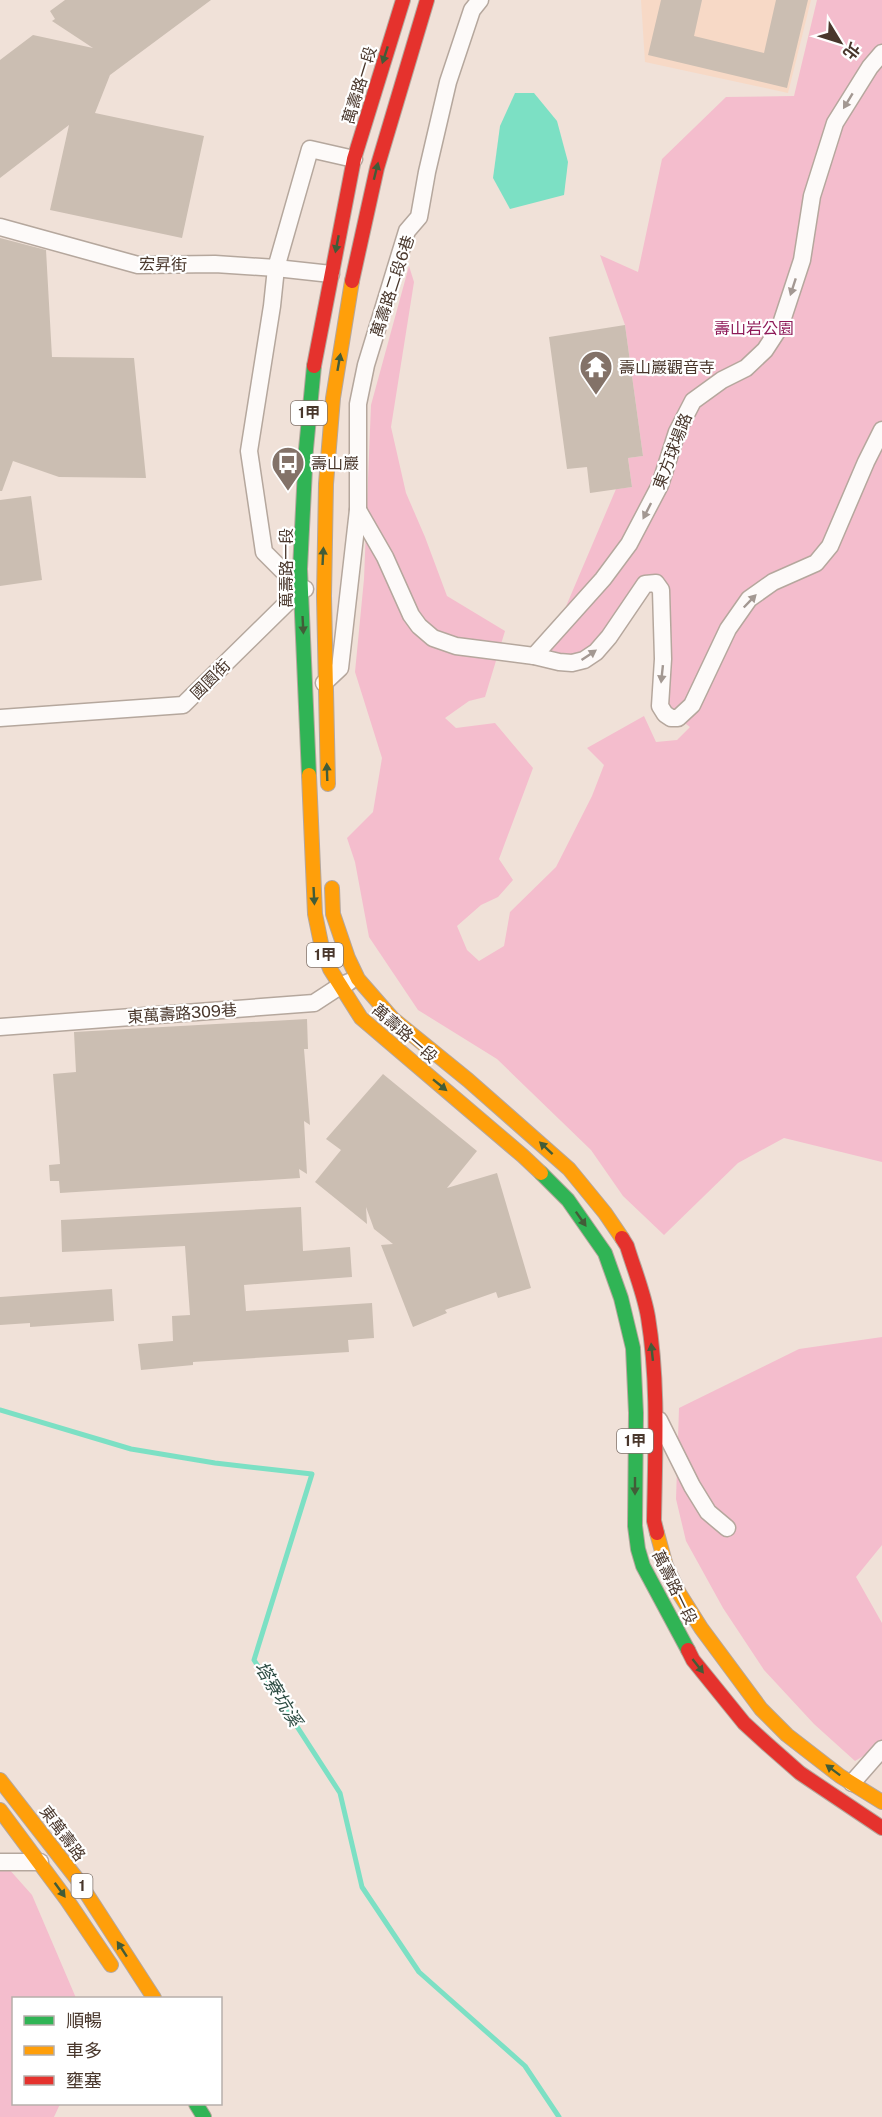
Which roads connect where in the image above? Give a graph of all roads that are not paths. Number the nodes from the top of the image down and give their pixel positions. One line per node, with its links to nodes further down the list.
1 (404, 0): 5 (main road, 萬壽路一段 / 1甲, one-way to 5)
2 (428, 0): 11 (main road, 1甲, one-way to 2)
3 (480, 0): 10 (street, 萬壽路二段6巷)
4 (882, 53): 13 (street, 東方球場路, one-way to 13)
5 (354, 159): 7 (street); 8 (main road, 萬壽路一段 / 1甲, one-way to 8)
6 (0, 226): 7 (street, 宏昇街)
7 (276, 268): 8 (street, 宏昇街); 12 (street)
8 (331, 274): 12 (main road, 萬壽路一段 / 1甲)
9 (882, 430): 13 (street, one-way to 9)
10 (358, 510): 13 (street); 14 (street)
11 (323, 588): 12 (street); 14 (main road, 1甲)
12 (301, 589): 15 (main road, 萬壽路一段 / 1甲, one-way to 15); 16 (street, 國園街)
13 (534, 656)
14 (326, 682): 15 (street); 17 (main road, 1甲, one-way to 14)
15 (305, 683): 20 (main road, 萬壽路一段 / 1甲, one-way to 20)
16 (0, 718)
17 (328, 798)
18 (332, 880): 19 (main road, 萬壽路一段 / 1甲)
19 (358, 979): 20 (street, 東萬壽路309巷); 22 (main road, 萬壽路一段 / 1甲, one-way to 19)
20 (340, 986): 21 (street, 東萬壽路309巷); 23 (main road, 萬壽路一段 / 1甲, one-way to 23)
21 (0, 1028)
22 (655, 1411): 23 (main road); 24 (street); 27 (main road, 萬壽路一段 / 1甲, one-way to 22)
23 (636, 1413): 30 (main road, 萬壽路一段 / 1甲, one-way to 30)
24 (727, 1528)
25 (882, 1749): 27 (street)
26 (0, 1780): 34 (main road, 東萬壽路 / 1, one-way to 26)
27 (852, 1783): 28 (main road, 萬壽路一段 / 1甲)
28 (882, 1802)
29 (0, 1810): 32 (main road, 1)
30 (882, 1828)
31 (0, 1862): 32 (street)
32 (40, 1862): 33 (main road, 1, one-way to 33)
33 (120, 1979)
34 (153, 1997)

